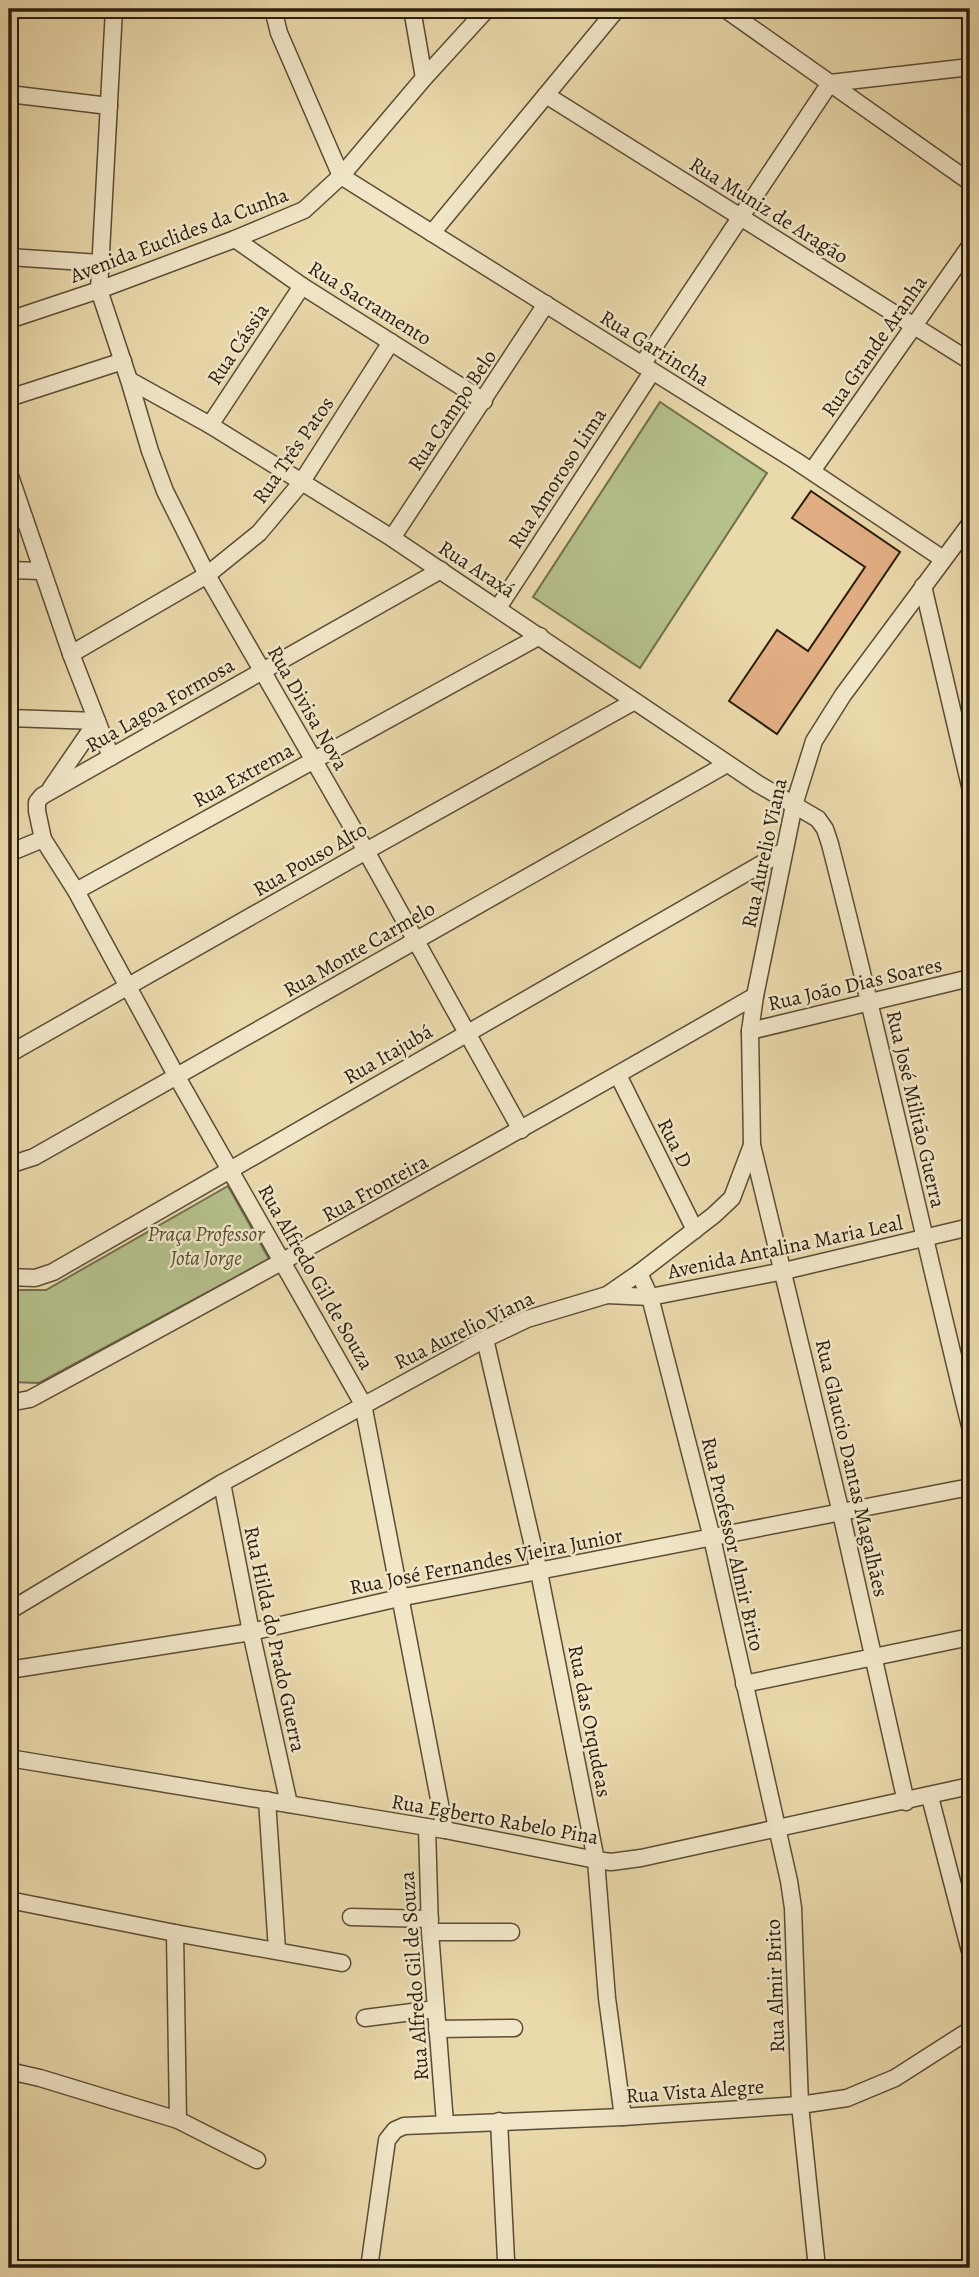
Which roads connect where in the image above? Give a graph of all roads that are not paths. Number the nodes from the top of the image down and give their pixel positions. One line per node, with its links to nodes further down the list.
1 (114, 9): 12 (street)
2 (273, 9): 13 (street)
3 (412, 9): 8 (street)
4 (487, 9): 8 (street, Avenida Euclides da Cunha)
5 (617, 9): 11 (street)
6 (725, 9): 9 (street)
7 (970, 67): 9 (street)
8 (424, 78): 13 (street, Avenida Euclides da Cunha)
9 (830, 83): 14 (street); 15 (street, Rua Amoroso Lima)
10 (9, 94): 12 (street)
11 (546, 95): 15 (street, Rua Muniz de Aragão); 16 (street)
12 (109, 106): 20 (street)
13 (341, 176): 16 (street, Rua Garrincha); 17 (street, Avenida Euclides da Cunha)
14 (970, 182)
15 (740, 217): 25 (street, Rua Muniz de Aragão); 29 (street, Rua Amoroso Lima)
16 (432, 233): 23 (street, Rua Garrincha)
17 (235, 239): 21 (street, Rua Sacramento); 22 (street, Avenida Euclides da Cunha)
18 (970, 246): 25 (street, Rua Grande Aranha)
19 (9, 257): 20 (street)
20 (100, 263): 22 (street)
21 (302, 286): 26 (street, Rua Sacramento); 33 (street, Rua Cássia)
22 (99, 290): 24 (street, Avenida Euclides da Cunha); 27 (street, Rua Divisa Nova)
23 (546, 304): 29 (street, Rua Garrincha); 32 (street, Rua Campo Belo)
24 (9, 320)
25 (914, 326): 28 (street, Rua Muniz de Aragão); 34 (street, Rua Grande Aranha)
26 (391, 342): 32 (street, Rua Sacramento); 36 (street, Rua Três Patos)
27 (123, 361): 30 (street, Rua Divisa Nova); 31 (street)
28 (970, 361)
29 (647, 369): 34 (street, Rua Garrincha); 45 (street, Rua Amoroso Lima)
30 (129, 380): 33 (street, Rua Araxá); 43 (street, Rua Divisa Nova)
31 (9, 398)
32 (484, 401): 38 (street, Rua Campo Belo)
33 (210, 425): 36 (street, Rua Araxá)
34 (811, 471): 39 (street, Rua Garrincha)
35 (9, 473): 42 (street)
36 (301, 483): 38 (street, Rua Araxá); 43 (street, Rua Três Patos)
37 (970, 526): 39 (street, Rua Aurelio Viana)
38 (392, 538): 41 (street, Rua Araxá)
39 (943, 559): 44 (street, Rua Aurelio Viana)
40 (9, 570): 42 (street)
41 (441, 570): 45 (street, Rua Araxá); 48 (street, Rua Lagoa Formosa)
42 (41, 571): 47 (street)
43 (207, 575): 47 (street, Rua Três Patos); 48 (street, Rua Divisa Nova)
44 (923, 586): 55 (street); 57 (street, Rua Aurelio Viana)
45 (498, 608): 46 (street, Rua Araxá)
46 (540, 636): 49 (street, Rua Araxá); 53 (street, Rua Extrema)
47 (71, 654): 51 (street)
48 (262, 671): 52 (street, Rua Lagoa Formosa); 53 (street, Rua Divisa Nova)
49 (633, 702): 54 (street, Rua Araxá); 59 (street, Rua Pouso Alto)
50 (9, 718): 51 (street)
51 (97, 721): 52 (street); 56 (street)
52 (111, 757): 56 (street, Rua Lagoa Formosa)
53 (313, 760): 59 (street, Rua Divisa Nova); 62 (street, Rua Extrema)
54 (727, 764): 57 (street, Rua Araxá); 63 (street, Rua Monte Carmelo)
55 (970, 786)
56 (47, 793): 58 (street, Rua Alfredo Gil de Souza)
57 (799, 807): 60 (street, Rua Aurelio Viana); 67 (street, Rua José Militão Guerra)
58 (43, 839): 61 (street); 62 (street, Rua Alfredo Gil de Souza)
59 (366, 851): 63 (street, Rua Divisa Nova); 65 (street, Rua Pouso Alto)
60 (784, 851): 66 (street, Rua Aurelio Viana); 69 (street, Rua Itajubá)
61 (9, 853)
62 (76, 891): 65 (street, Rua Alfredo Gil de Souza)
63 (416, 942): 69 (street, Rua Divisa Nova); 72 (street, Rua Monte Carmelo)
64 (970, 978): 67 (street, Rua João Dias Soares)
65 (128, 987): 70 (street, Rua Pouso Alto); 72 (street, Rua Alfredo Gil de Souza)
66 (755, 996): 68 (street, Rua Aurelio Viana); 71 (street, Rua Fronteira)
67 (871, 1002): 68 (street, Rua João Dias Soares); 79 (street, Rua José Militão Guerra)
68 (750, 1031): 74 (street, Rua Aurelio Viana)
69 (467, 1032): 73 (street, Rua Divisa Nova); 76 (street, Rua Itajubá)
70 (9, 1054)
71 (618, 1075): 73 (street, Rua Fronteira); 78 (street, Rua D)
72 (177, 1077): 75 (street, Rua Monte Carmelo); 76 (street, Rua Alfredo Gil de Souza)
73 (521, 1130): 80 (street, Rua Fronteira)
74 (752, 1145): 78 (street, Rua Aurelio Viana); 81 (street, Rua Glaucio Dantas Magalhães)
75 (9, 1165)
76 (231, 1171): 80 (street, Rua Alfredo Gil de Souza); 83 (street, Rua Itajubá)
77 (970, 1227): 79 (street, Avenida Antalina Maria Leal)
78 (695, 1230): 82 (street, Rua Aurelio Viana)
79 (924, 1238): 81 (street, Avenida Antalina Maria Leal); 89 (street, Rua José Militão Guerra)
80 (283, 1262): 87 (street, Rua Fronteira); 88 (street, Rua Alfredo Gil de Souza)
81 (784, 1271): 85 (street, Avenida Antalina Maria Leal); 92 (street, Rua Glaucio Dantas Magalhães)
82 (639, 1273): 84 (street, Rua Aurelio Viana); 85 (street, Rua Professor Almir Brito)
83 (9, 1277)
84 (607, 1294): 85 (street, Avenida Antalina Maria Leal); 86 (street, Rua Aurelio Viana)
85 (650, 1297): 93 (street, Rua Professor Almir Brito)
86 (485, 1339): 88 (street, Rua Aurelio Viana); 94 (street, Rua das Orqudeas)
87 (9, 1403)
88 (363, 1404): 90 (street, Rua Aurelio Viana); 95 (street, Rua Alfredo Gil de Souza)
89 (970, 1426)
90 (222, 1483): 96 (street, Rua Aurelio Viana); 97 (street, Rua Hilda do Prado Guerra)
91 (970, 1487): 92 (street, Rua José Fernandes Vieira Junior)
92 (841, 1513): 93 (street, Rua José Fernandes Vieira Junior); 99 (street, Rua Glaucio Dantas Magalhães)
93 (712, 1538): 94 (street, Rua José Fernandes Vieira Junior); 101 (street, Rua Professor Almir Brito)
94 (539, 1572): 95 (street, Rua José Fernandes Vieira Junior); 111 (street, Rua das Orqudeas)
95 (400, 1598): 97 (street, Rua José Fernandes Vieira Junior); 110 (street, Rua Alfredo Gil de Souza)
96 (9, 1611)
97 (251, 1632): 100 (street, Rua José Fernandes Vieira Junior); 107 (street, Rua Hilda do Prado Guerra)
98 (970, 1637): 99 (street)
99 (873, 1657): 101 (street); 106 (street, Rua Glaucio Dantas Magalhães)
100 (9, 1670)
101 (744, 1684): 109 (street, Rua Professor Almir Brito)
102 (9, 1758): 105 (street, Rua Egberto Rabelo Pina)
103 (970, 1786): 104 (street, Rua Egberto Rabelo Pina)
104 (930, 1797): 106 (street, Rua Egberto Rabelo Pina); 118 (street)
105 (267, 1800): 107 (street, Rua Egberto Rabelo Pina); 117 (street)
106 (906, 1802): 109 (street, Rua Egberto Rabelo Pina)
107 (289, 1804): 108 (street, Rua Egberto Rabelo Pina)
108 (427, 1827): 110 (street, Rua Egberto Rabelo Pina); 114 (street, Rua Alfredo Gil de Souza)
109 (778, 1828): 111 (street, Rua Egberto Rabelo Pina); 126 (street, Rua Almir Brito)
110 (445, 1830): 111 (street, Rua Egberto Rabelo Pina)
111 (596, 1860): 127 (street, Rua das Orqudeas)
112 (9, 1900): 116 (street)
113 (351, 1917): 114 (street)
114 (430, 1926): 115 (street); 120 (street, Rua Alfredo Gil de Souza)
115 (510, 1932)
116 (174, 1933): 117 (street); 128 (street)
117 (277, 1950): 119 (street)
118 (970, 1951)
119 (342, 1963)
120 (436, 2009): 121 (street); 123 (street, Rua Alfredo Gil de Souza)
121 (365, 2018)
122 (514, 2028): 123 (street)
123 (437, 2029): 130 (street, Rua Alfredo Gil de Souza)
124 (970, 2030): 126 (street, Rua Vista Alegre)
125 (9, 2071): 128 (street)
126 (800, 2105): 127 (street, Rua Vista Alegre); 134 (street, Rua Almir Brito)
127 (623, 2117): 129 (street, Rua Vista Alegre)
128 (178, 2120): 131 (street)
129 (499, 2121): 130 (street, Rua Vista Alegre); 132 (street)
130 (445, 2123): 133 (street, Rua Vista Alegre)
131 (257, 2160)
132 (506, 2260)
133 (369, 2268)
134 (817, 2268)

